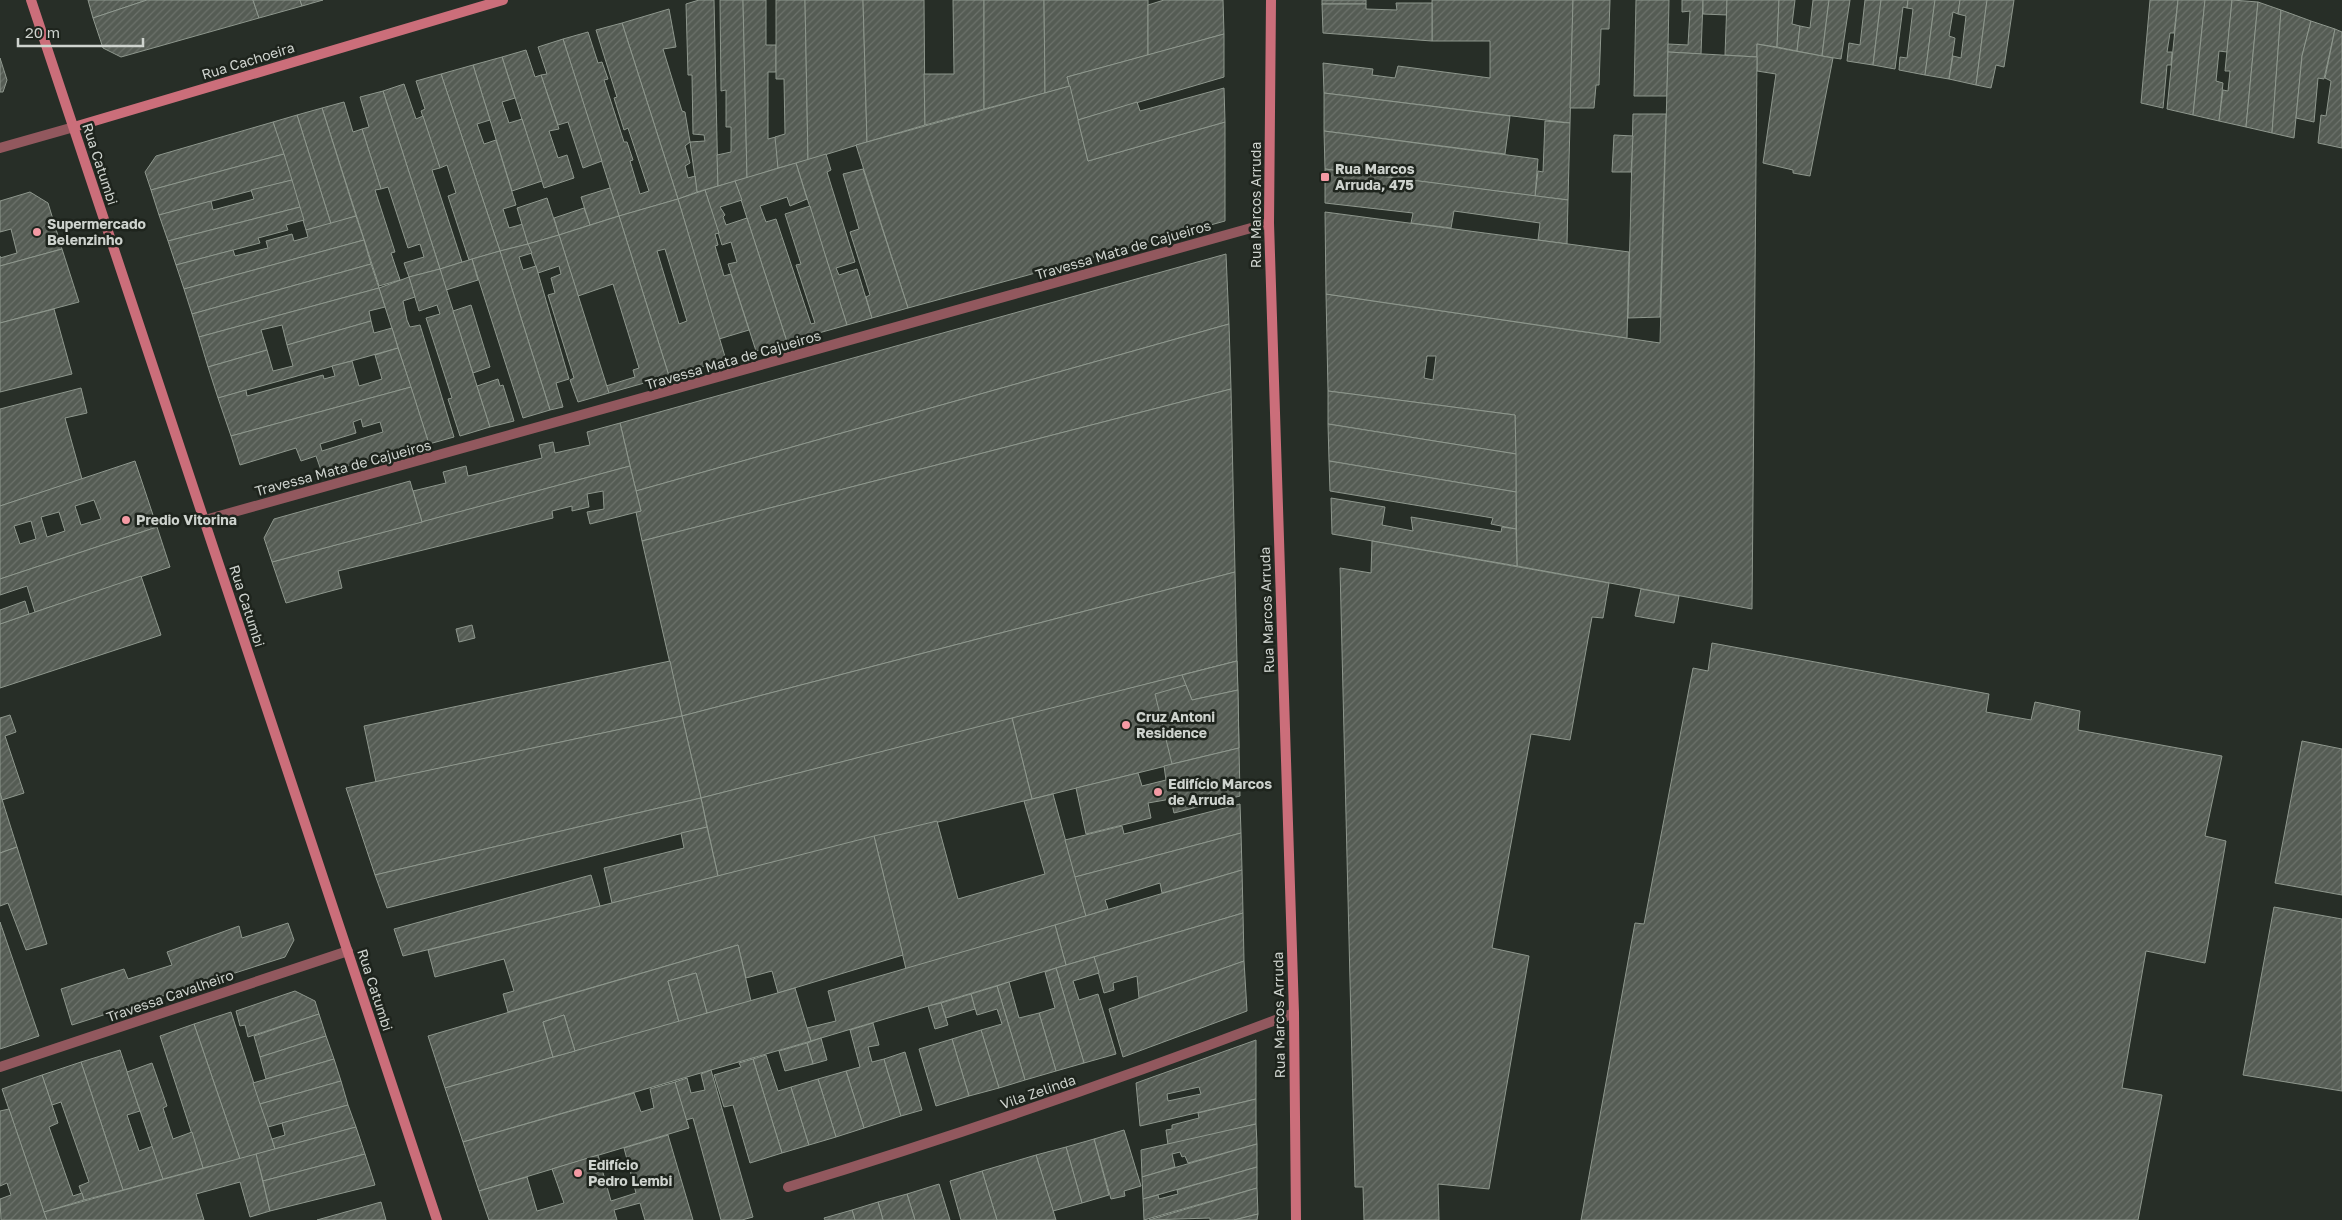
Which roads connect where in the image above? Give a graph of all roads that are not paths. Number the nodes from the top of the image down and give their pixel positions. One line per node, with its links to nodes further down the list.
1 (31, 0): 4 (main road, Rua Catumbi)
2 (503, 0): 4 (main road, Rua Cachoeira)
3 (1271, 0): 6 (main road, Rua Marcos Arruda)
4 (74, 127): 5 (street, Rua Cachoeira); 7 (main road, Rua Catumbi)
5 (0, 148)
6 (1269, 223): 7 (street, Travessa Mata de Cajueiros); 9 (main road, Rua Marcos Arruda)
7 (205, 520): 8 (main road, Rua Catumbi)
8 (348, 951): 10 (street, Travessa Cavalheiro); 12 (main road, Rua Catumbi)
9 (1294, 1013): 11 (street, Vila Zelinda); 13 (main road, Rua Marcos Arruda)
10 (0, 1067)
11 (788, 1187)
12 (437, 1220)
13 (1296, 1220)

